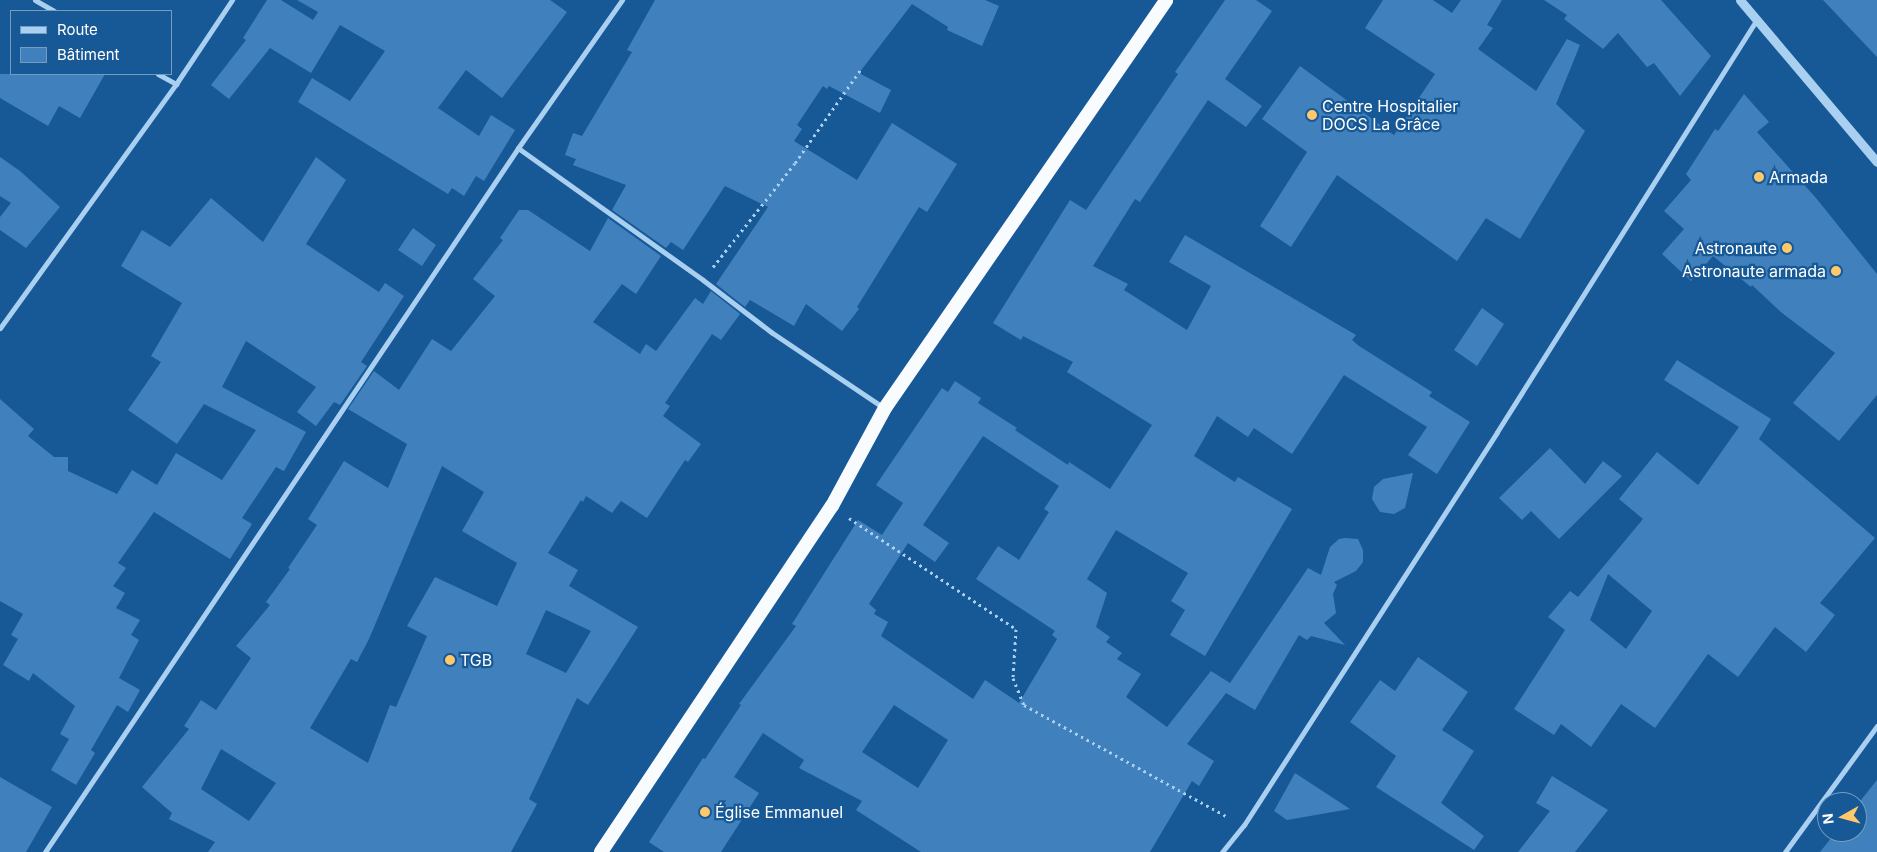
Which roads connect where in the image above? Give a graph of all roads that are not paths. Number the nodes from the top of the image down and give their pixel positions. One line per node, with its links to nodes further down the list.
1 (35, 0): 6 (street)
2 (232, 0): 9 (street)
3 (622, 0): 10 (street)
4 (1166, 0): 13 (highway)
5 (1740, 0): 7 (street)
6 (52, 10)
7 (1756, 21): 11 (street); 17 (street)
8 (160, 75): 9 (street)
9 (176, 84): 12 (street)
10 (518, 148): 13 (street); 15 (street)
11 (1877, 162)
12 (0, 327)
13 (885, 408): 16 (highway)
14 (1877, 726): 18 (street)
15 (45, 852)
16 (601, 852)
17 (1222, 852)
18 (1785, 852)

